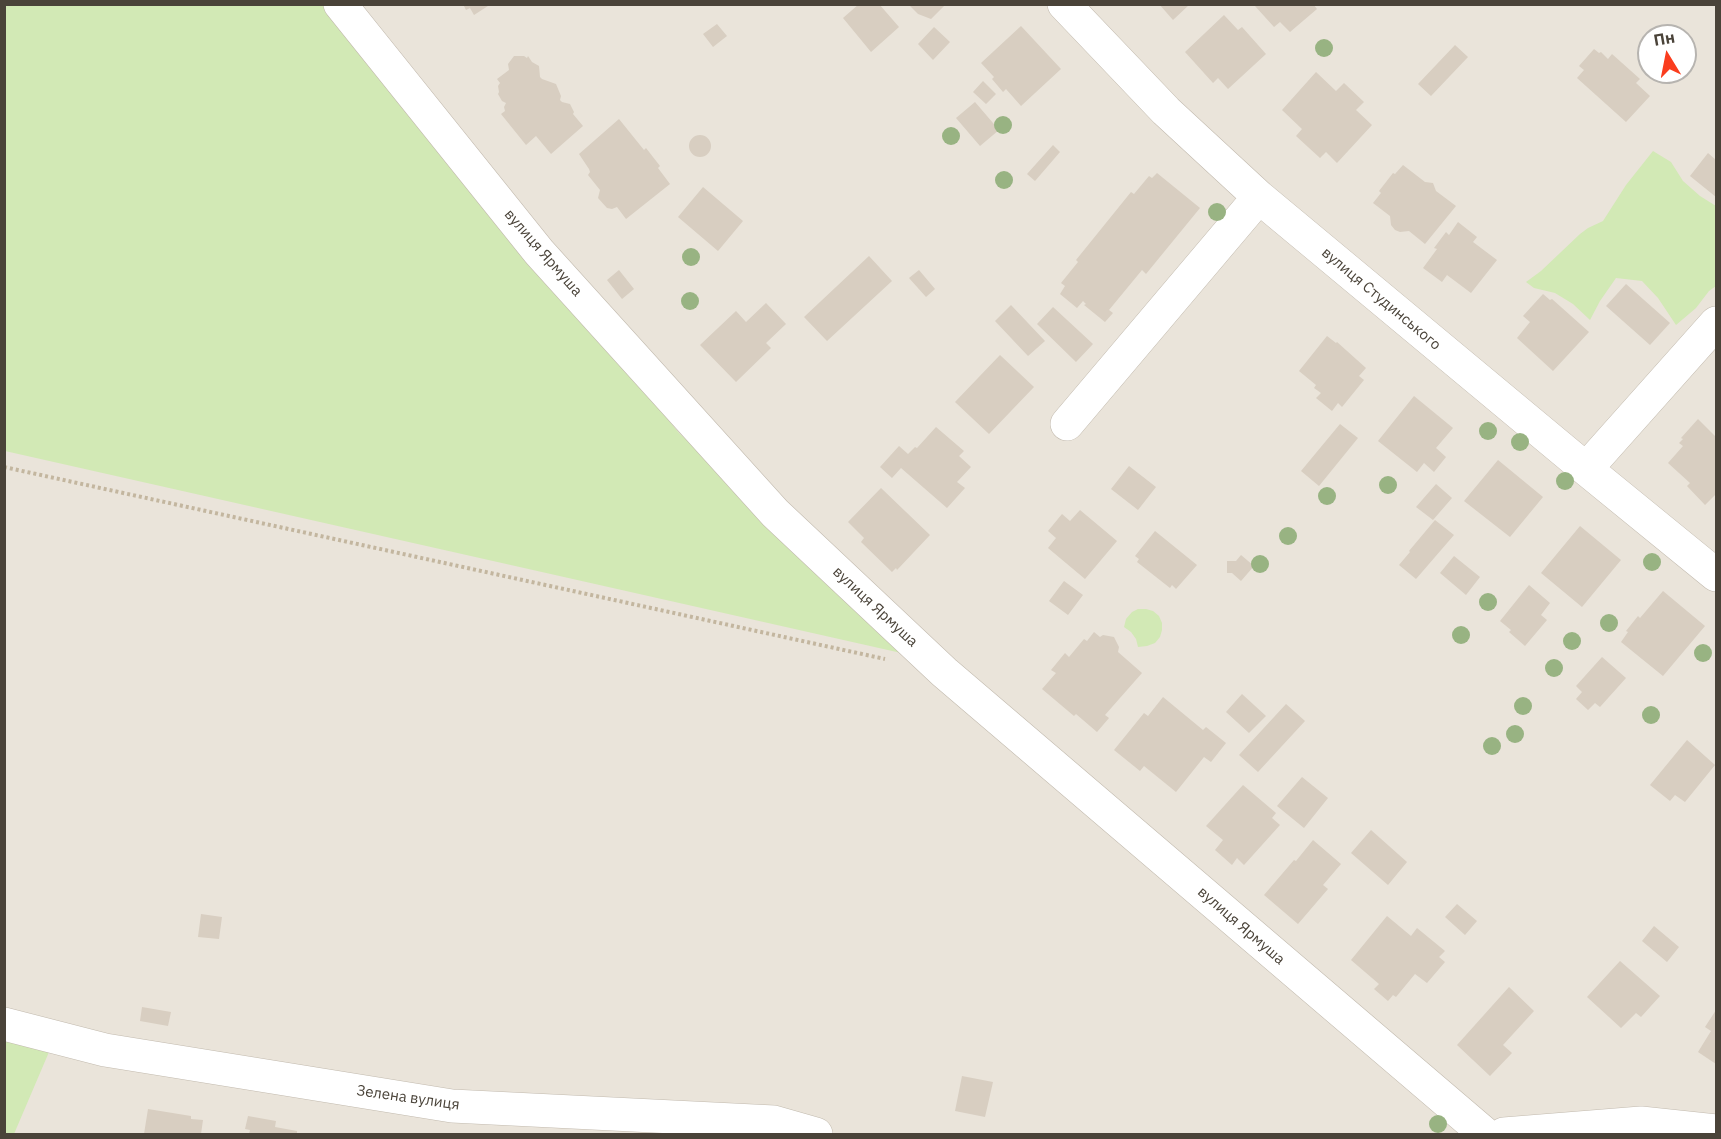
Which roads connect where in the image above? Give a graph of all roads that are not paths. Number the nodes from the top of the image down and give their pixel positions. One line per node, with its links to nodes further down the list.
1 (340, 4): 11 (street, вулиця Ярмуша)
2 (1064, 4): 3 (street, вулиця Студинського)
3 (1259, 197): 5 (street); 6 (street, вулиця Студинського)
4 (1716, 323): 6 (street)
5 (1067, 424)
6 (1586, 469): 7 (street, вулиця Студинського)
7 (1716, 575)
8 (4, 1024): 10 (street, Зелена вулиця)
9 (1716, 1131): 12 (street)
10 (816, 1134)
11 (1485, 1134)
12 (1504, 1134)

